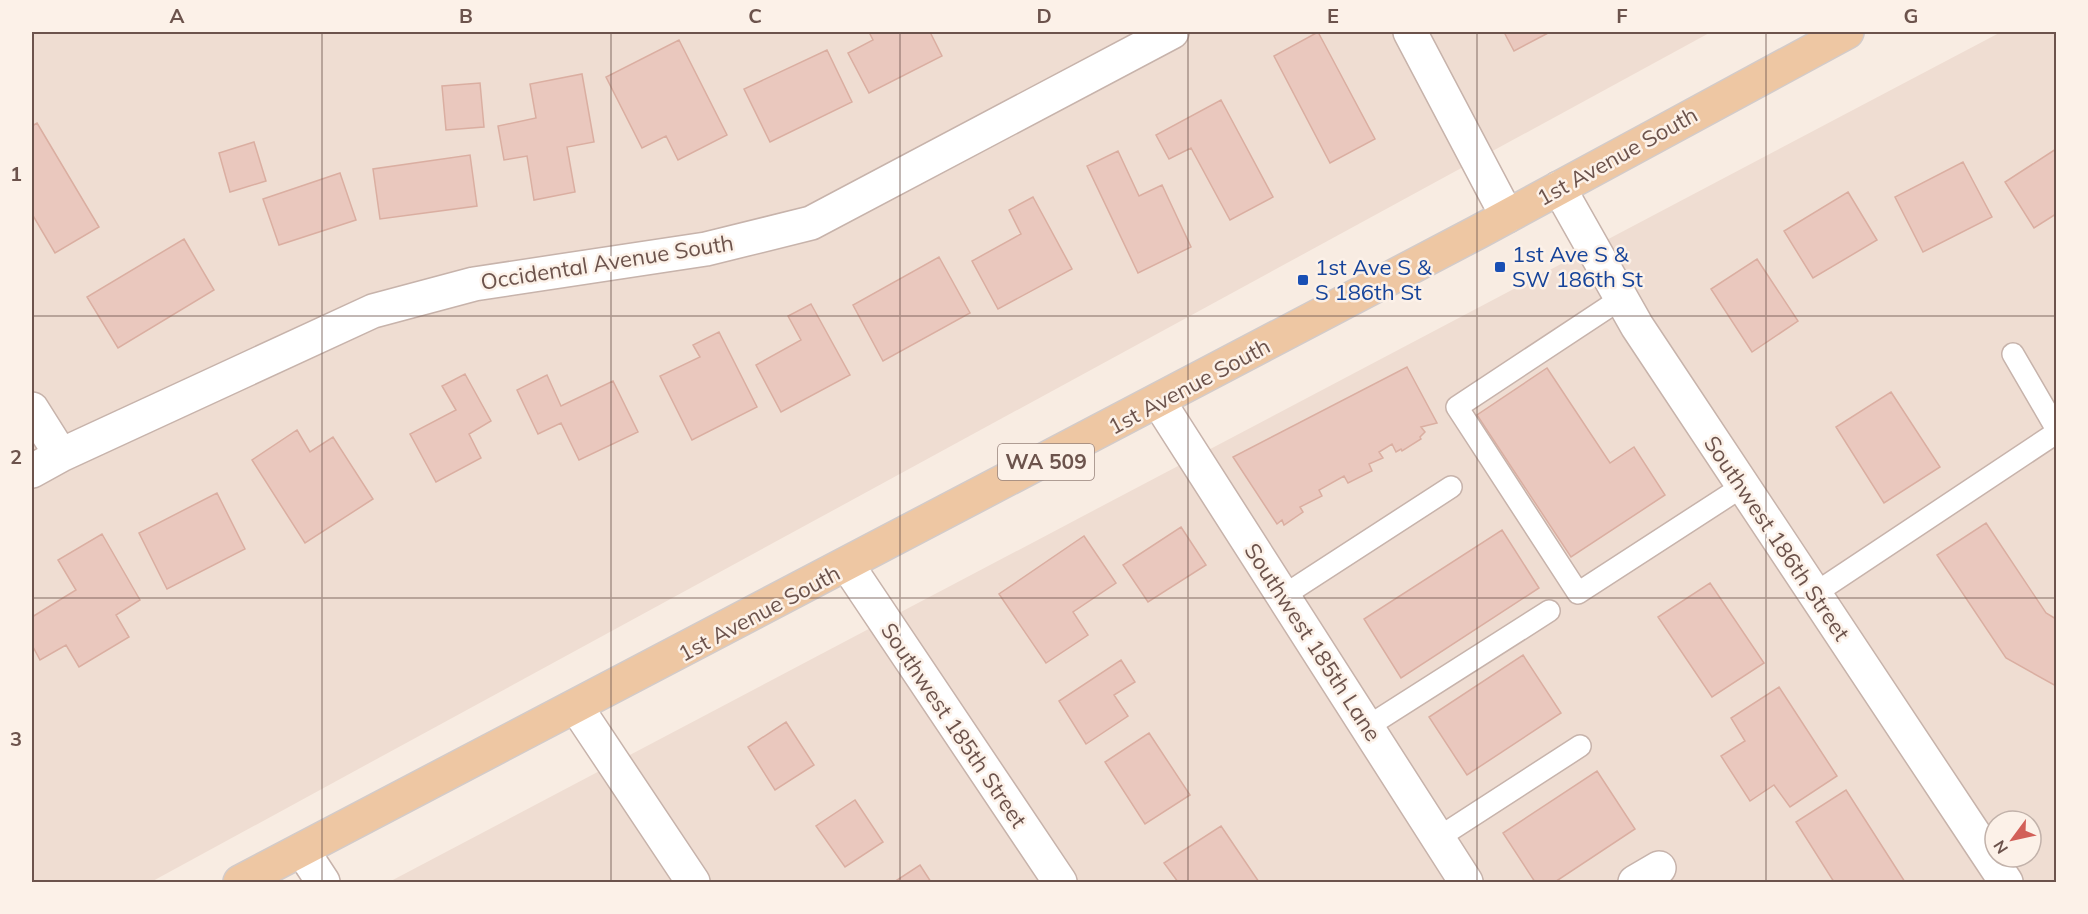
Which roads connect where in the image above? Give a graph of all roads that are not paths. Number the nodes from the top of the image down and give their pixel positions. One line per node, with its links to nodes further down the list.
1 (1172, 32): 12 (street, Occidental Avenue South)
2 (1410, 32): 5 (street)
3 (1847, 32): 4 (main road, 1st Avenue South / WA 509)
4 (1559, 188): 5 (main road, 1st Avenue South / WA 509); 6 (street, Southwest 186th Street)
5 (1508, 216): 8 (main road, 1st Avenue South / WA 509)
6 (1622, 298): 14 (street, Southwest 186th Street); 14 (lane)
7 (2013, 354): 10 (lane)
8 (1159, 402): 16 (main road, 1st Avenue South / WA 509); 18 (street, Southwest 185th Lane)
9 (32, 410): 12 (street)
10 (2056, 428)
11 (2056, 433): 17 (lane)
12 (60, 455): 13 (street, Occidental Avenue South)
13 (32, 471)
14 (1743, 486): 17 (street, Southwest 186th Street)
15 (1451, 487): 18 (lane)
16 (848, 566): 20 (main road, 1st Avenue South / WA 509); 28 (street, Southwest 185th Street)
17 (1814, 594): 30 (street, Southwest 186th Street)
18 (1283, 596): 21 (street, Southwest 185th Lane)
19 (1549, 611): 21 (lane)
20 (577, 708): 24 (main road, 1st Avenue South / WA 509); 27 (street)
21 (1367, 727): 23 (street, Southwest 185th Lane)
22 (1580, 746): 23 (lane)
23 (1438, 838): 29 (street, Southwest 185th Lane)
24 (302, 850): 25 (main road, 1st Avenue South / WA 509); 26 (street)
25 (240, 882)
26 (323, 882)
27 (693, 882)
28 (1060, 882)
29 (1466, 882)
30 (2006, 882)

